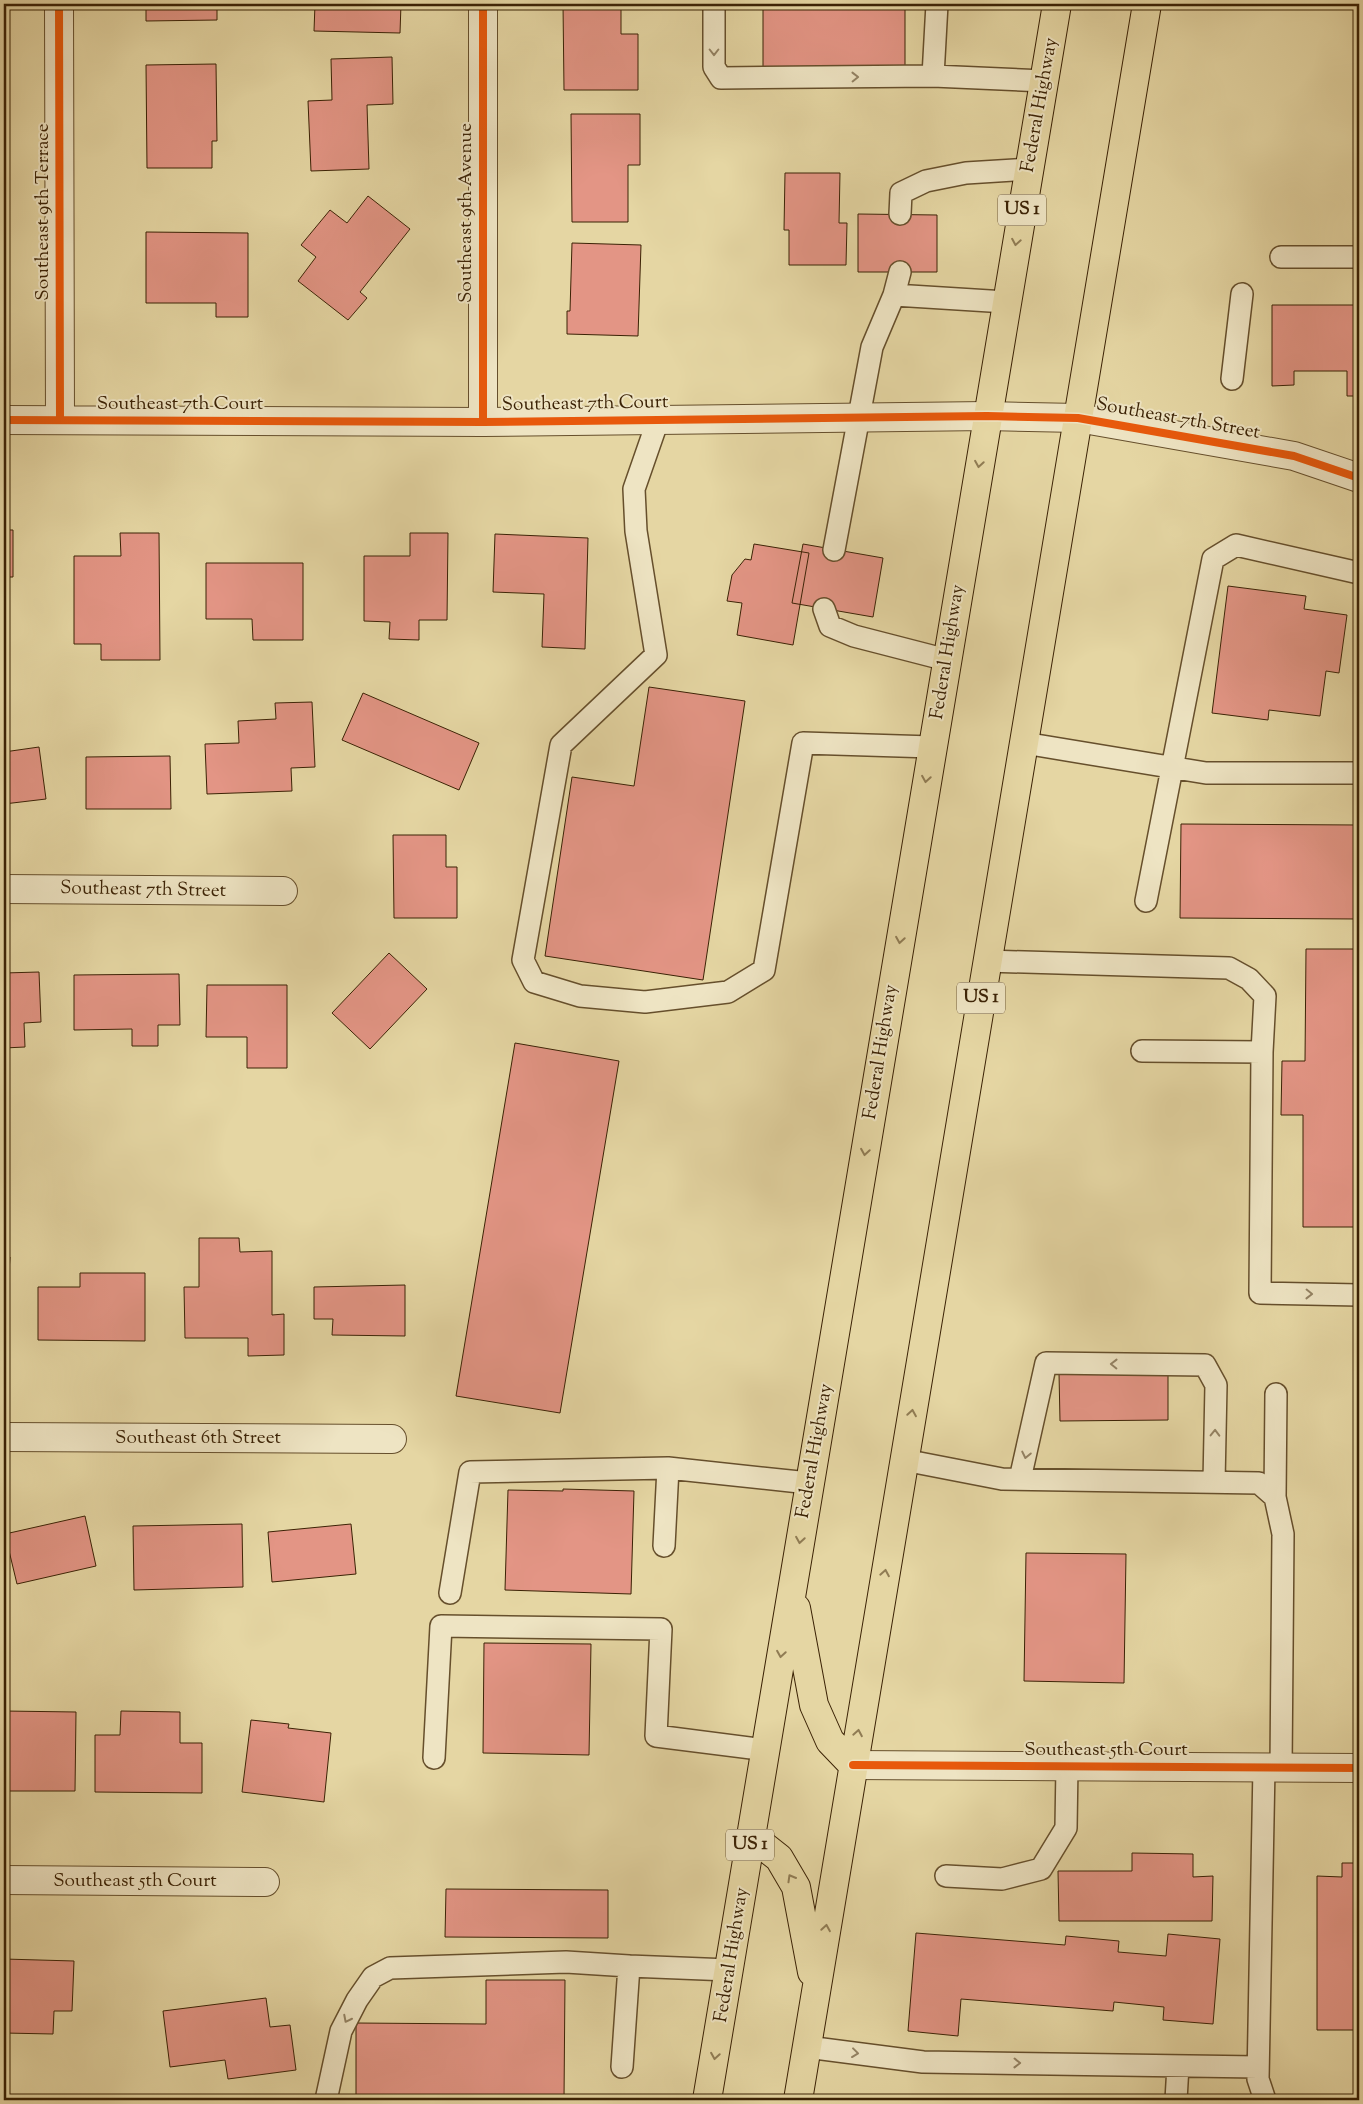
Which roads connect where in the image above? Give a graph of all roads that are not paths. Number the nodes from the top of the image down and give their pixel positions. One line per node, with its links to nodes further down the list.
1 (59, 4): 22 (street, Southeast 9th Terrace)
2 (483, 4): 24 (street, Southeast 9th Avenue)
3 (714, 4): 7 (lane, one-way to 7)
4 (936, 4): 7 (lane)
5 (1057, 4): 8 (main road, Federal Highway / US 1)
6 (1147, 4): 20 (main road, US 1)
7 (932, 76): 8 (lane)
8 (1044, 81): 9 (main road, Federal Highway / US 1)
9 (1029, 169): 10 (lane); 16 (main road, Federal Highway / US 1, one-way to 16)
10 (900, 214)
11 (1281, 257): 12 (lane)
12 (1359, 258)
13 (900, 272): 15 (lane)
14 (1242, 294): 17 (lane)
15 (894, 295): 16 (lane); 19 (lane)
16 (1006, 302): 18 (main road, Federal Highway / US 1)
17 (1232, 379)
18 (987, 416): 19 (street, Southeast 7th Court); 20 (street, Southeast 7th Street); 29 (main road, Federal Highway / US 1, one-way to 29)
19 (860, 417): 23 (street, Southeast 7th Court); 26 (lane)
20 (1078, 418): 25 (street, Southeast 7th Street); 30 (main road, US 1)
21 (4, 420): 22 (street, Southeast 7th Court)
22 (60, 420): 24 (street, Southeast 7th Court)
23 (658, 420): 24 (street, Southeast 7th Court); 31 (lane)
24 (483, 422)
25 (1359, 478)
26 (834, 550)
27 (1359, 573): 32 (lane)
28 (824, 609): 29 (lane)
29 (947, 660): 31 (main road, Federal Highway / US 1)
30 (1024, 743): 32 (lane); 37 (main road, US 1)
31 (932, 747): 48 (main road, Federal Highway / US 1, one-way to 48)
32 (1173, 768): 33 (lane); 36 (lane)
33 (1359, 773)
34 (4, 889): 35 (street, Southeast 7th Street)
35 (283, 891)
36 (1146, 901)
37 (987, 961): 39 (lane); 44 (main road, US 1, one-way to 37)
38 (1142, 1051): 39 (lane)
39 (1262, 1052): 40 (lane, one-way to 40)
40 (1359, 1295)
41 (1276, 1394): 49 (lane)
42 (4, 1437): 43 (street, Southeast 6th Street)
43 (392, 1439)
44 (904, 1460): 46 (lane); 55 (main road, US 1, one-way to 44)
45 (668, 1468): 48 (lane); 50 (lane); 52 (lane)
46 (1020, 1479): 47 (lane); 47 (lane, one-way to 46)
47 (1214, 1482): 49 (lane)
48 (810, 1483): 51 (main road, Federal Highway / US 1, one-way to 51)
49 (1275, 1497): 57 (lane)
50 (664, 1546)
51 (792, 1589): 53 (main road, Federal Highway / US 1, one-way to 53); 55 (main road)
52 (450, 1593)
53 (766, 1750): 54 (lane); 59 (main road, Federal Highway / US 1)
54 (434, 1758)
55 (853, 1765): 56 (street, Southeast 5th Court); 65 (main road, US 1, one-way to 55)
56 (1067, 1766): 57 (street, Southeast 5th Court); 60 (lane)
57 (1273, 1768): 58 (street, Southeast 5th Court); 69 (lane)
58 (1359, 1768)
59 (751, 1836): 64 (main road, Federal Highway / US 1); 65 (main road, one-way to 59)
60 (946, 1876)
61 (4, 1880): 62 (street, Southeast 5th Court)
62 (265, 1882)
63 (629, 1966): 64 (lane); 68 (lane); 70 (lane, one-way to 70)
64 (729, 1970): 71 (main road, Federal Highway / US 1, one-way to 71)
65 (816, 1993): 66 (main road, US 1)
66 (807, 2047): 67 (lane, one-way to 67); 72 (main road, US 1)
67 (1178, 2066): 69 (lane); 73 (lane)
68 (622, 2067)
69 (1258, 2067): 74 (lane)
70 (326, 2100)
71 (707, 2100)
72 (798, 2100)
73 (1176, 2100)
74 (1265, 2100)

